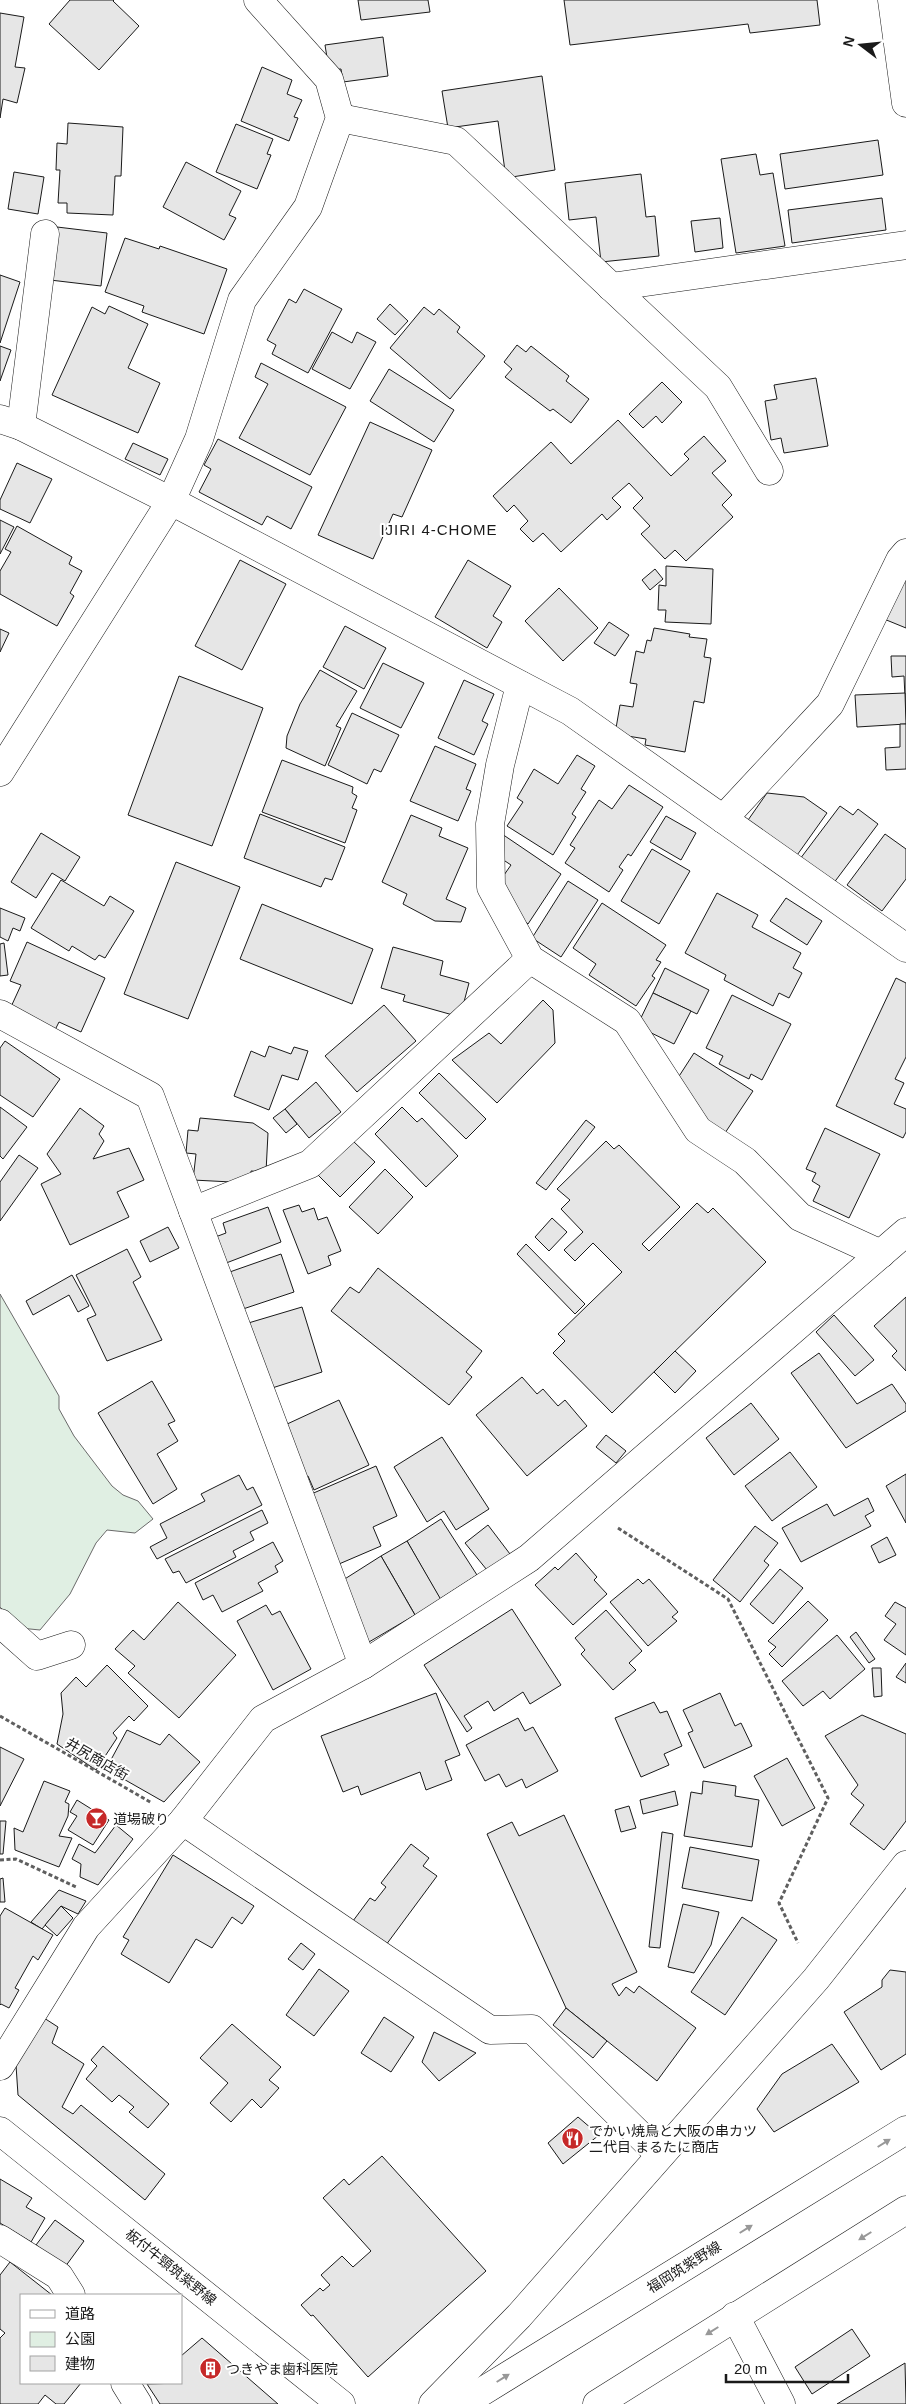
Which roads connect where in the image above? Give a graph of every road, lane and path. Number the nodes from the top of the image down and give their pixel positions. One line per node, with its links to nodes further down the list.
1 (258, 0): 4 (street)
2 (892, 0): 3 (street)
3 (906, 103)
4 (340, 118): 7 (street); 10 (street)
5 (45, 234): 8 (street)
6 (906, 245): 7 (street)
7 (611, 287): 9 (street)
8 (11, 422): 10 (street)
9 (769, 471)
10 (172, 501): 12 (street); 13 (street)
11 (906, 553): 14 (street)
12 (520, 685): 14 (street); 16 (street)
13 (0, 772)
14 (723, 819): 15 (street)
15 (906, 948)
16 (530, 959): 18 (street); 20 (street)
17 (0, 1014): 18 (street)
18 (193, 1211): 24 (street)
19 (906, 1232): 20 (street)
20 (881, 1254): 21 (street)
21 (587, 1508): 24 (street); 30 (path)
22 (0, 1623): 23 (street)
23 (70, 1645)
24 (363, 1665): 26 (street)
25 (0, 1716): 26 (path, 井尻商店街)
26 (182, 1821): 29 (street); 34 (street)
27 (0, 1860): 29 (path)
28 (906, 1865): 30 (street)
29 (109, 1902): 31 (street)
30 (816, 1979): 34 (street)
31 (0, 2066)
32 (906, 2130): 43 (street, 福岡筑紫野線, one-way to 32)
33 (0, 2131): 41 (street, 板付牛頸筑紫野線)
34 (660, 2155): 42 (street)
35 (906, 2210): 38 (street, one-way to 38)
36 (0, 2239): 37 (street)
37 (70, 2294)
38 (735, 2316): 44 (street, one-way to 44); 45 (street)
39 (126, 2384): 40 (street)
40 (138, 2404)
41 (341, 2404)
42 (433, 2404)
43 (462, 2404)
44 (597, 2404)
45 (781, 2404)

